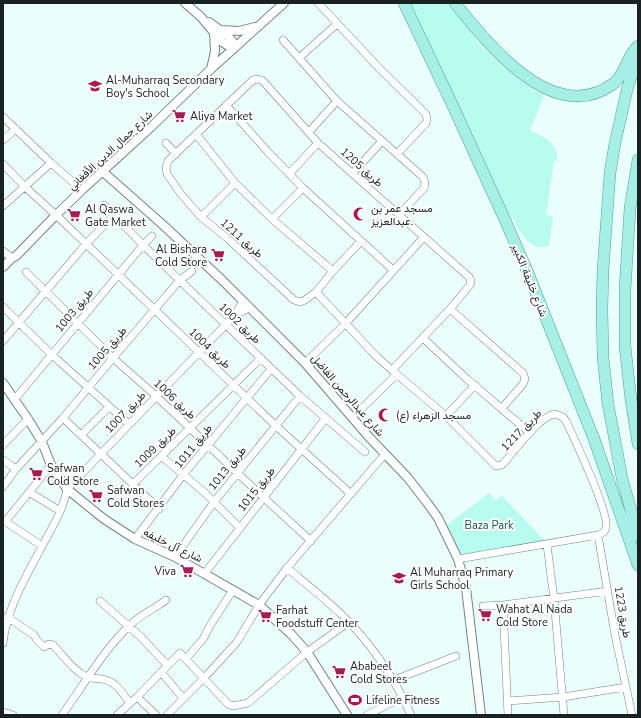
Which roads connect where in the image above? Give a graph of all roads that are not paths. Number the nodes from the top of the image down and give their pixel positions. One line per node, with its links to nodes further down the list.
1 (185, 3): 8 (street)
2 (284, 3): 7 (street, شارع جمال الدين الأفغاني)
3 (318, 3): 6 (street)
4 (404, 3): 135 (main road, شارع خليفة الكبير)
5 (455, 3): 10 (main road)
6 (337, 24): 13 (street); 26 (street)
7 (258, 26): 8 (street); 11 (street, شارع جمال الدين الأفغاني)
8 (217, 31): 11 (street); 14 (street)
9 (283, 40): 13 (street)
10 (638, 46)
11 (234, 47): 14 (street, شارع جمال الدين الأفغاني)
12 (638, 55): 128 (main road)
13 (299, 58): 15 (street)
14 (211, 69): 31 (street, شارع جمال الدين الأفغاني)
15 (337, 101): 19 (street); 22 (street)
16 (226, 105): 19 (street, طريق 1205); 20 (street, طريق 1205); 32 (street)
17 (3, 117): 18 (street)
18 (16, 128): 21 (street); 29 (street)
19 (309, 132): 23 (street, طريق 1205)
20 (196, 134): 25 (street, طريق 1205); 35 (street)
21 (3, 140)
22 (382, 141): 26 (street); 33 (street)
23 (318, 143): 32 (street); 33 (street, طريق 1205)
24 (166, 144): 25 (street)
25 (176, 154): 30 (street, طريق 1205)
26 (397, 154): 44 (street)
27 (638, 160): 41 (main road)
28 (3, 164): 36 (street, طريق 1004)
29 (51, 164): 34 (street); 36 (street)
30 (166, 168): 45 (street, طريق 1211)
31 (102, 172): 42 (street, شارع جمال الدين الأفغاني); 63 (street, شارع عبدالرحمن الفاضل)
32 (289, 174): 37 (street)
33 (352, 174): 44 (street, طريق 1205)
34 (75, 184)
35 (234, 184): 45 (street); 46 (street)
36 (24, 186): 39 (street); 42 (street, طريق 1004)
37 (303, 188): 46 (street); 49 (street)
38 (104, 205): 43 (street, طريق 1002)
39 (3, 206)
40 (120, 209): 43 (street)
41 (634, 209): 103 (main road)
42 (56, 215): 50 (street, طريق 1004); 53 (street, شارع جمال الدين الأفغاني)
43 (114, 215): 50 (street); 51 (street, طريق 1002)
44 (398, 215): 48 (street, طريق 1205)
45 (201, 217): 62 (street, طريق 1211)
46 (272, 219): 57 (street)
47 (152, 236): 51 (street, طريق 1003)
48 (423, 238): 55 (street); 66 (street, طريق 1205)
49 (361, 241): 55 (street); 57 (street, طريق 1211)
50 (86, 244): 59 (street, طريق 1004); 61 (street)
51 (143, 245): 59 (street, طريق 1003); 60 (street, طريق 1002)
52 (3, 250): 53 (street)
53 (12, 258): 54 (street, شارع جمال الدين الأفغاني)
54 (3, 268)
55 (393, 270): 72 (street)
56 (192, 271): 60 (street, طريق 1005)
57 (333, 271): 62 (street, طريق 1211)
58 (26, 272): 61 (street, طريق 1006)
59 (118, 275): 67 (street, طريق 1004); 70 (street, طريق 1003)
60 (179, 281): 67 (street, طريق 1005); 71 (street, طريق 1002)
61 (45, 291): 69 (street); 70 (street, طريق 1006)
62 (316, 292): 72 (street)
63 (243, 301): 65 (street, شارع عبدالرحمن الفاضل); 68 (street, طريق 1007)
64 (3, 308): 69 (street)
65 (249, 308): 68 (street, طريق 1007); 79 (street, شارع عبدالرحمن الفاضل)
66 (450, 309): 73 (street, طريق 1205); 91 (street)
67 (155, 310): 75 (street, طريق 1004); 77 (street, طريق 1005)
68 (234, 316): 71 (street, طريق 1007)
69 (19, 322): 74 (street); 76 (street)
70 (77, 323): 76 (street, طريق 1003); 77 (street, طريق 1006)
71 (226, 324): 75 (street, طريق 1007); 78 (street, طريق 1002)
72 (345, 324): 79 (street); 81 (street, طريق 1217)
73 (423, 338): 81 (street, طريق 1205); 83 (street)
74 (3, 341)
75 (199, 352): 84 (street, طريق 1004); 86 (street, طريق 1007)
76 (51, 354): 85 (street); 89 (street, طريق 1003)
77 (113, 358): 85 (street, طريق 1005); 86 (street, طريق 1006)
78 (261, 358): 80 (street, طريق 1002); 84 (street, طريق 1009)
79 (305, 363): 109 (street, شارع عبدالرحمن الفاضل)
80 (272, 369): 87 (street, طريق 1002); 88 (street, طريق 1011)
81 (395, 371): 92 (street, طريق 1205); 93 (street, طريق 1217)
82 (3, 384): 89 (street, شارع آل خليفه)
83 (475, 385): 91 (street); 93 (street)
84 (233, 386): 88 (street, طريق 1004); 99 (street, طريق 1009)
85 (88, 388): 90 (street); 94 (street, طريق 1005)
86 (156, 396): 97 (street, طريق 1007); 99 (street, طريق 1006)
87 (300, 396): 96 (street, طريق 1002); 98 (street, طريق 1013)
88 (247, 398): 98 (street, طريق 1004); 105 (street, طريق 1011)
89 (15, 399): 95 (street, شارع آل خليفه)
90 (109, 407): 97 (street); 101 (street)
91 (502, 408): 100 (street)
92 (357, 413)
93 (446, 416): 100 (street, طريق 1217)
94 (63, 418): 101 (street); 102 (street, طريق 1005)
95 (28, 419): 102 (street, شارع آل خليفه); 104 (street)
96 (324, 419): 106 (street, طريق 1015); 107 (street, طريق 1002)
97 (128, 424): 108 (street, طريق 1007)
98 (276, 426): 106 (street, طريق 1004); 114 (street, طريق 1013)
99 (190, 428): 105 (street, طريق 1006); 110 (street, طريق 1009)
100 (530, 433): 127 (street, طريق 1217)
101 (81, 436): 108 (street)
102 (42, 442): 112 (street, شارع آل خليفه); 113 (street, طريق 1005)
103 (638, 444)
104 (3, 445)
105 (208, 445): 114 (street, طريق 1006); 115 (street, طريق 1011)
106 (301, 449): 120 (street, طريق 1004); 121 (street, طريق 1015)
107 (365, 452)
108 (100, 454): 116 (street); 118 (street, طريق 1007)
109 (385, 454): 120 (street); 134 (street, شارع عبدالرحمن الفاضل)
110 (161, 456): 115 (street); 116 (street, طريق 1009)
111 (3, 460): 113 (street)
112 (51, 465): 118 (street, شارع آل خليفه); 119 (street)
113 (16, 469): 117 (street, طريق 1005)
114 (237, 473): 121 (street, طريق 1006); 122 (street, طريق 1013)
115 (183, 475): 122 (street); 123 (street, طريق 1011)
116 (133, 484): 123 (street)
117 (3, 487)
118 (67, 489): 124 (street); 129 (street, شارع آل خليفه)
119 (29, 492): 124 (street); 125 (street)
120 (351, 494): 130 (street)
121 (264, 498): 126 (street, طريق 1015); 130 (street, طريق 1006)
122 (214, 502): 126 (street); 133 (street, طريق 1013)
123 (159, 509): 129 (street, طريق 1011)
124 (60, 512): 132 (street)
125 (4, 521): 132 (street)
126 (240, 528): 137 (street, طريق 1015)
127 (598, 535): 131 (street); 139 (street, طريق 1223)
128 (638, 536)
129 (135, 539): 133 (street, شارع آل خليفه)
130 (310, 541): 136 (street)
131 (547, 544): 134 (street); 140 (street)
132 (42, 546): 146 (street)
133 (175, 557): 137 (street, شارع آل خليفه)
134 (458, 559): 175 (street, شارع عبدالرحمن الفاضل)
135 (638, 565)
136 (287, 568): 143 (street); 147 (street)
137 (205, 574): 138 (street, شارع آل خليفه)
138 (233, 590): 143 (street, شارع آل خليفه); 153 (street)
139 (608, 591): 140 (street); 159 (street, طريق 1223)
140 (554, 599): 144 (street); 162 (street)
141 (166, 600): 148 (street)
142 (100, 601): 148 (street)
143 (260, 605): 151 (street, شارع آل خليفه); 157 (street)
144 (503, 605): 145 (street); 164 (street)
145 (483, 606)
146 (6, 614): 149 (street); 156 (street)
147 (349, 622): 151 (street); 158 (street)
148 (128, 626): 154 (street); 156 (street)
149 (3, 633): 150 (street)
150 (3, 643)
151 (307, 652): 157 (street); 172 (street, شارع آل خليفه)
152 (456, 656): 158 (street)
153 (186, 659): 154 (street); 157 (street)
154 (167, 665): 155 (street)
155 (161, 672): 160 (street); 163 (street)
156 (89, 678): 165 (street); 168 (street)
157 (204, 678): 163 (street)
158 (394, 680): 161 (street)
159 (626, 687): 162 (street); 178 (street, طريق 1223)
160 (137, 697): 165 (street); 170 (street)
161 (403, 697): 173 (street); 174 (street)
162 (563, 697): 164 (street); 177 (street)
163 (183, 698): 171 (street)
164 (508, 702): 176 (street)
165 (130, 703): 169 (street)
166 (3, 712): 167 (street)
167 (13, 715)
168 (62, 715)
169 (117, 715)
170 (156, 715)
171 (166, 715)
172 (347, 715)
173 (367, 715)
174 (411, 715)
175 (481, 715)
176 (508, 715)
177 (564, 715)
178 (632, 715)

